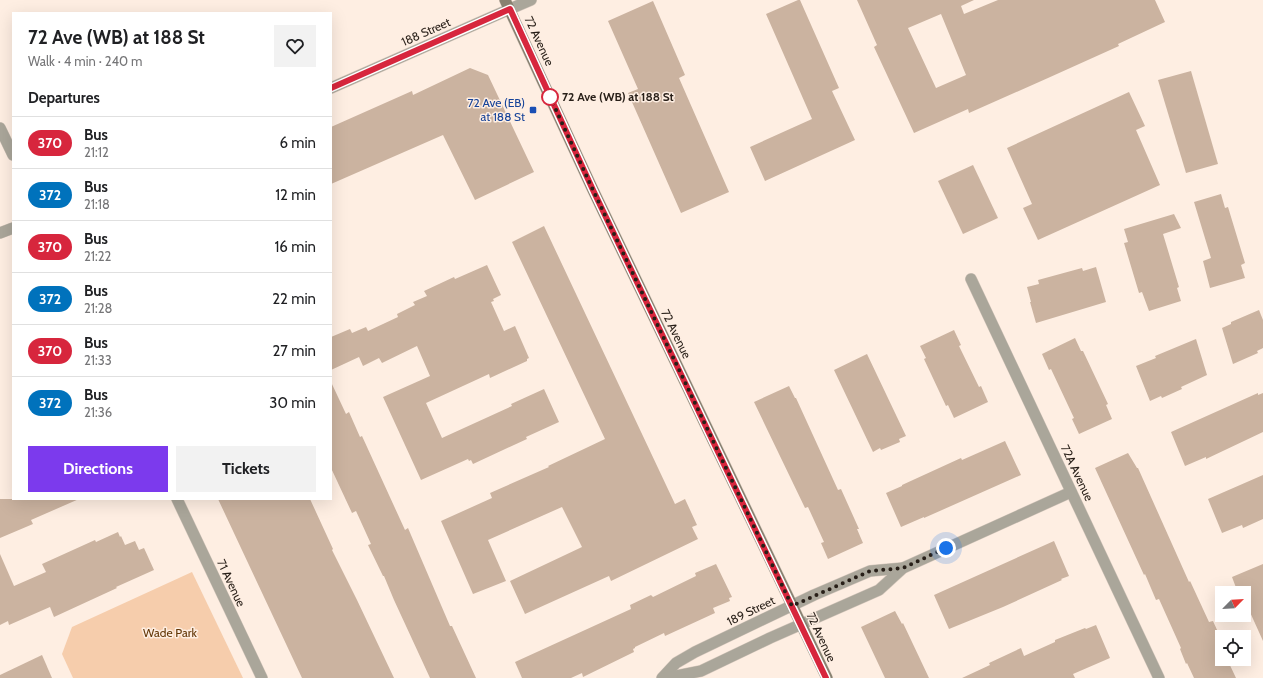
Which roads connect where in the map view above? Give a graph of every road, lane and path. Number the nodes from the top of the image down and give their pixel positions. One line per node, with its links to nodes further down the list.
1 (531, 0): 2 (street, 188 Street)
2 (508, 5): 3 (street, 188 Street); 12 (main road, 72 Avenue)
3 (332, 88)
4 (0, 128): 5 (street)
5 (12, 153)
6 (12, 228): 7 (street)
7 (0, 233)
8 (971, 279): 9 (street, 72A Avenue)
9 (1071, 492): 11 (street, 189 Street); 18 (street, 72A Avenue)
10 (177, 500): 14 (street, 71 Avenue)
11 (903, 568): 12 (street, 189 Street); 13 (street, 189 Street)
12 (792, 606): 13 (main road, 72 Avenue); 15 (street, 189 Street)
13 (801, 624): 16 (street, 189 Street); 17 (main road, 72 Avenue)
14 (262, 678)
15 (662, 678)
16 (666, 678)
17 (827, 678)
18 (1158, 678)

